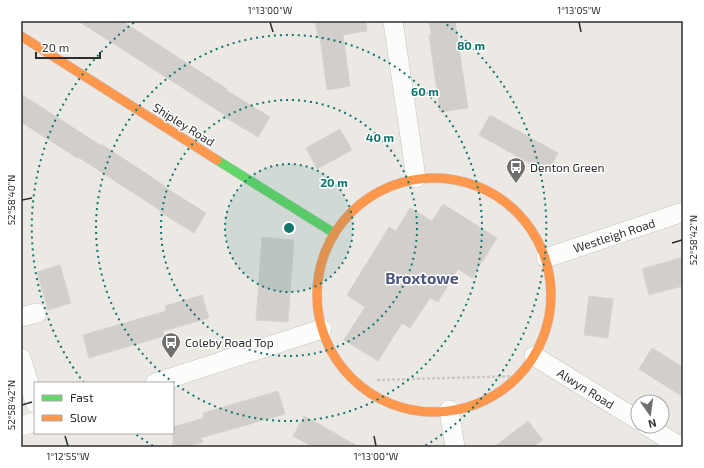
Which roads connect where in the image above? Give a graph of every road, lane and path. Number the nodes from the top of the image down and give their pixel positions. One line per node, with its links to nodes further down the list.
1 (393, 21): 3 (street)
2 (21, 36): 5 (street, Shipley Road)
3 (416, 178): 5 (street); 6 (street)
4 (683, 212): 6 (street, Westleigh Road)
5 (334, 233): 7 (street)
6 (546, 258): 8 (street)
7 (322, 329): 12 (street); 14 (street)
8 (534, 356): 10 (street); 15 (street, Alwyn Road)
9 (21, 358): 13 (street)
10 (518, 376): 11 (path); 14 (street)
11 (377, 380)
12 (158, 382)
13 (34, 400)
14 (449, 410): 19 (street)
15 (630, 415)
16 (34, 422): 17 (street)
17 (21, 426)
18 (660, 434): 20 (street)
19 (455, 447)
20 (681, 447)

